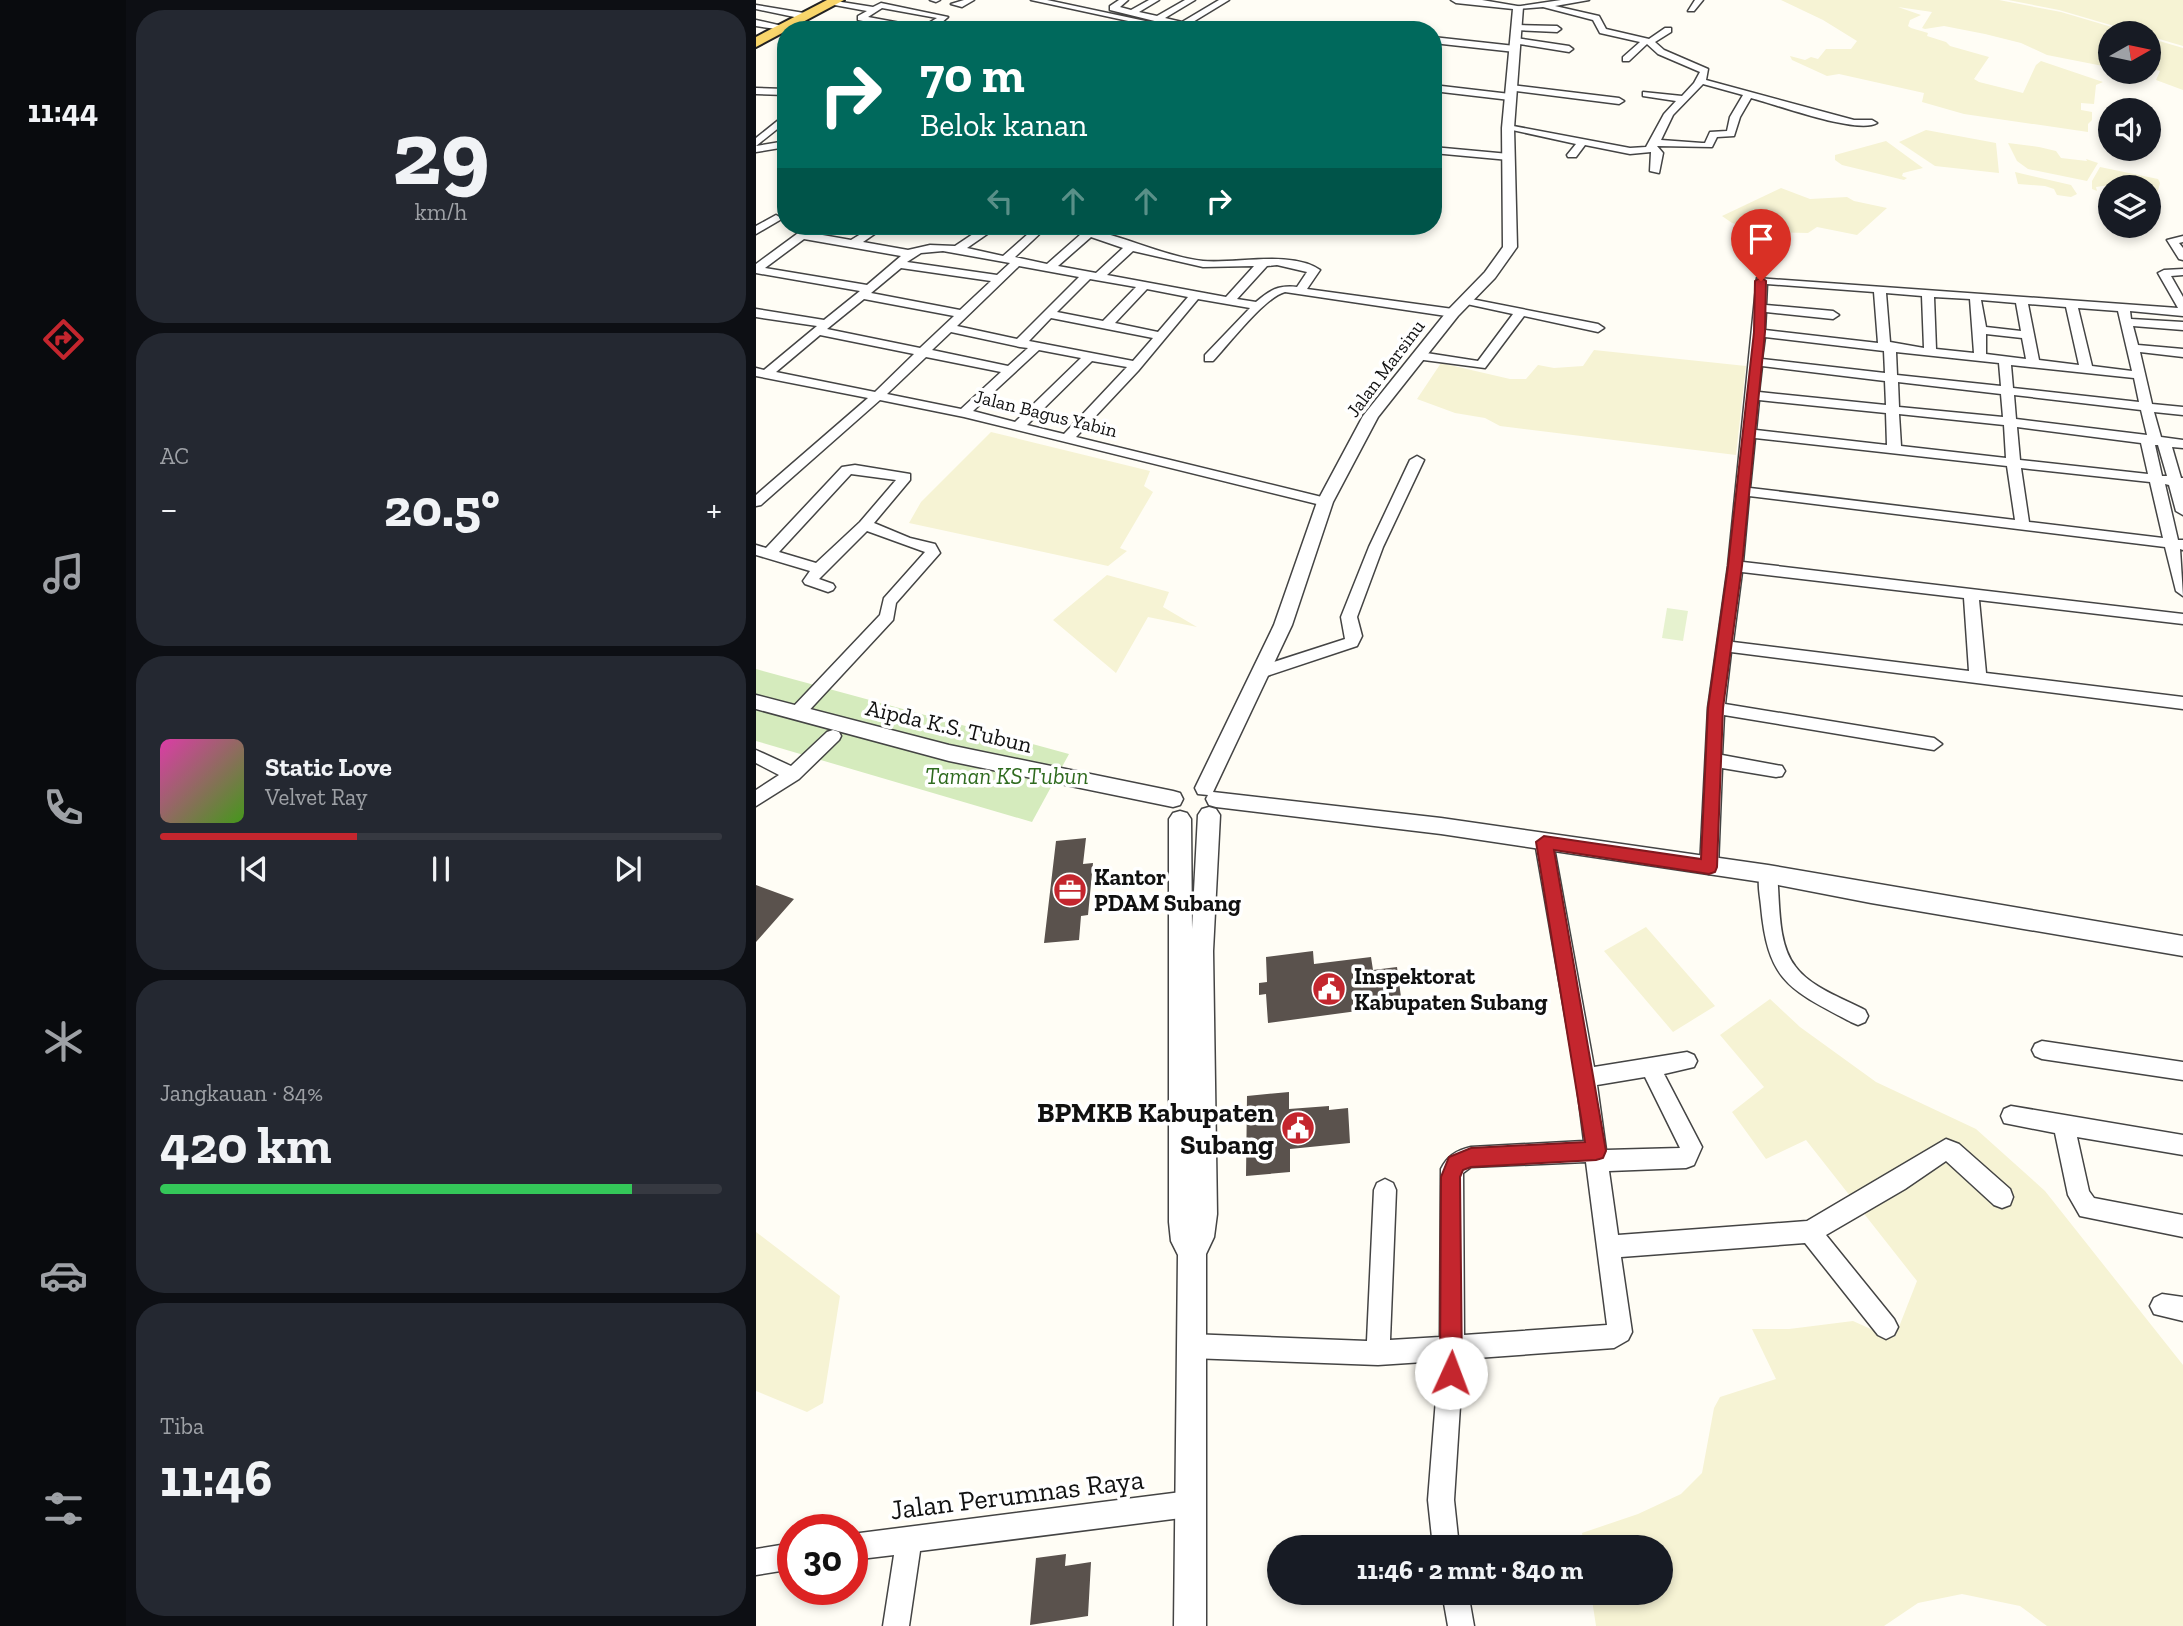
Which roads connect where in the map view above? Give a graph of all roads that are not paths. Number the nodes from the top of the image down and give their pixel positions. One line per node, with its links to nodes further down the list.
1 (935, 0): 20 (street)
2 (970, 0): 13 (street)
3 (1035, 0): 15 (street)
4 (1073, 0): 15 (street)
5 (1124, 0): 21 (street)
6 (1155, 0): 21 (street)
7 (1191, 0): 23 (street)
8 (1226, 0): 29 (street)
9 (1456, 0): 16 (street)
10 (1585, 0): 17 (street)
11 (1699, 0): 19 (street)
12 (835, 1): 14 (street); 22 (main road)
13 (955, 4)
14 (881, 5): 20 (street); 25 (street)
15 (1064, 5): 27 (street)
16 (1528, 5): 17 (street); 35 (street, Jalan Marsinu)
17 (1547, 6): 37 (street)
18 (756, 7): 22 (street)
19 (1691, 9)
20 (916, 12): 26 (street)
21 (1132, 13): 23 (street)
22 (804, 16): 24 (main road)
23 (1158, 19): 28 (street)
24 (794, 21)
25 (876, 21)
26 (940, 21)
27 (1148, 21)
28 (1164, 21)
29 (1195, 21)
30 (756, 23): 31 (street)
31 (777, 26)
32 (1558, 29): 35 (street)
33 (1668, 30): 37 (street)
34 (777, 31): 38 (main road)
35 (1516, 39): 36 (street); 39 (street); 46 (street, Jalan Marsinu)
36 (1442, 40)
37 (1648, 42): 40 (street); 41 (street)
38 (756, 43)
39 (1569, 49)
40 (1626, 59)
41 (1701, 81): 48 (street); 49 (street)
42 (1442, 89): 45 (street)
43 (756, 91): 44 (street)
44 (777, 92)
45 (1460, 92): 46 (street); 51 (street)
46 (1511, 93): 50 (street); 54 (street, Jalan Marsinu)
47 (1646, 94): 49 (street)
48 (1748, 94): 52 (street); 58 (street)
49 (1685, 99): 58 (street)
50 (1619, 101)
51 (1451, 102)
52 (1872, 123)
53 (777, 125): 56 (street)
54 (1508, 128): 55 (street); 62 (street, Jalan Marsinu)
55 (1583, 142): 58 (street); 61 (street)
56 (756, 143)
57 (777, 144): 59 (street)
58 (1653, 146): 63 (street)
59 (756, 149)
60 (1442, 151): 62 (street)
61 (1572, 155)
62 (1509, 157): 96 (street, Jalan Marsinu)
63 (1655, 171)
64 (776, 218): 65 (street)
65 (756, 231)
66 (802, 235): 73 (street); 79 (street)
67 (867, 235): 73 (street)
68 (979, 235): 75 (street)
69 (1032, 235): 80 (street)
70 (1087, 235): 83 (street)
71 (1095, 235): 74 (street)
72 (2183, 239): 78 (street)
73 (852, 245): 76 (street)
74 (1131, 247): 86 (street); 87 (street)
75 (957, 250): 76 (street); 80 (street)
76 (909, 254): 82 (street)
77 (756, 257): 79 (street)
78 (2183, 257)
79 (769, 260): 84 (street)
80 (1012, 261): 83 (street); 88 (street)
81 (1263, 263): 87 (street); 91 (street); 99 (street)
82 (899, 264): 88 (street); 92 (street)
83 (1049, 268): 86 (street)
84 (756, 270): 92 (street)
85 (2183, 272): 104 (street)
86 (1093, 276): 89 (street); 108 (street)
87 (1190, 278): 89 (street); 94 (street)
88 (1000, 279): 107 (street)
89 (1144, 286): 110 (street)
90 (1880, 290): 93 (street); 97 (street); 121 (street)
91 (1300, 291): 96 (street); 101 (street)
92 (865, 292): 107 (street); 111 (street)
93 (1928, 294): 95 (street); 124 (street)
94 (1195, 295): 99 (street); 117 (street)
95 (1975, 298): 98 (street); 115 (street)
96 (1465, 301): 105 (street); 128 (street, Jalan Marsinu)
97 (1833, 301): 102 (street); 102 (street); 119 (street)
98 (2022, 301): 100 (street); 118 (street)
99 (1228, 302): 101 (street)
100 (2071, 304): 103 (street); 135 (street)
101 (1258, 306): 130 (street)
102 (1761, 308): 116 (street)
103 (2123, 308): 104 (street); 109 (street)
104 (2183, 309)
105 (1521, 312): 114 (street); 128 (street)
106 (756, 313): 111 (street)
107 (963, 314): 113 (street)
108 (1048, 314): 110 (street); 120 (street)
109 (2128, 322): 112 (street); 123 (street)
110 (1106, 326): 117 (street)
111 (822, 327): 125 (street); 137 (street)
112 (2183, 327)
113 (949, 328): 120 (street); 125 (street)
114 (1598, 328)
115 (1980, 330): 118 (street); 129 (street)
116 (1759, 332): 119 (street); 132 (street)
117 (1162, 335): 134 (street)
118 (2028, 335): 133 (street)
119 (1833, 339): 121 (street)
120 (1020, 342): 122 (street)
121 (1887, 345): 124 (street); 139 (street)
122 (1037, 346): 127 (street); 136 (street)
123 (2134, 348): 126 (street); 138 (street)
124 (1930, 351): 129 (street)
125 (923, 352): 136 (street); 142 (street)
126 (2183, 353)
127 (1090, 356): 134 (street); 148 (street)
128 (1420, 356): 160 (street, Jalan Marsinu)
129 (1980, 357): 131 (street)
130 (1209, 358)
131 (2005, 361): 133 (street); 140 (street)
132 (1755, 362): 139 (street); 141 (street)
133 (2033, 364): 135 (street)
134 (1135, 365): 150 (street)
135 (2086, 369): 138 (street)
136 (1010, 370): 146 (street)
137 (761, 373): 142 (street, Jalan Bagus Yabin)
138 (2138, 375): 143 (street)
139 (1892, 377): 140 (street); 144 (street)
140 (2008, 390): 143 (street); 147 (street)
141 (1751, 395): 144 (street); 149 (street)
142 (877, 396): 146 (street, Jalan Bagus Yabin); 159 (street)
143 (2147, 407): 145 (street); 151 (street)
144 (1891, 411): 147 (street); 153 (street)
145 (2183, 411)
146 (964, 413): 148 (street, Jalan Bagus Yabin)
147 (2010, 422): 151 (street); 155 (street)
148 (1017, 427): 150 (street, Jalan Bagus Yabin)
149 (1748, 433): 153 (street); 158 (street)
150 (1067, 438): 160 (street, Jalan Bagus Yabin)
151 (2155, 441): 152 (street); 156 (street); 157 (street)
152 (2183, 444)
153 (1894, 448): 155 (street)
154 (1417, 460): 173 (street)
155 (2013, 462): 156 (street); 163 (street)
156 (2156, 477): 157 (street); 164 (street)
157 (2179, 481): 161 (street)
158 (1741, 491): 163 (street); 166 (street)
159 (756, 502)
160 (1325, 502): 173 (street, Jalan Marsinu)
161 (2183, 511)
162 (865, 525): 165 (street); 167 (street); 178 (street)
163 (2023, 526): 164 (street)
164 (2178, 545): 169 (street)
165 (762, 552): 167 (street)
166 (1735, 566): 170 (street); 172 (street)
167 (819, 569): 168 (street)
168 (828, 587)
169 (2183, 591)
170 (1971, 594): 171 (street); 174 (street)
171 (2183, 619)
172 (1723, 646): 174 (street); 177 (street)
173 (1261, 672): 187 (street, Jalan Marsinu)
174 (1978, 678): 176 (street)
175 (756, 702): 178 (street, Aipda K.S. Tubun)
176 (2183, 703)
177 (1716, 708): 181 (street); 183 (street)
178 (797, 713): 188 (street, Aipda K.S. Tubun)
179 (756, 714): 180 (street, Aipda K.S. Tubun)
180 (833, 736): 185 (street); 188 (street, Aipda K.S. Tubun)
181 (1934, 744)
182 (756, 756): 185 (street)
183 (1712, 761): 184 (street); 190 (street)
184 (1776, 771)
185 (793, 774): 186 (street)
186 (756, 799)
187 (1210, 800): 188 (street); 188 (street); 189 (street); 208 (street)
188 (1175, 810): 208 (street)
189 (1544, 842): 190 (street); 198 (street)
190 (1709, 867): 191 (street)
191 (1768, 874): 192 (street); 193 (street)
192 (2183, 946)
193 (1858, 1016)
194 (2042, 1050): 197 (street)
195 (1687, 1060): 196 (street)
196 (1650, 1067): 198 (street); 202 (street)
197 (2183, 1072)
198 (1586, 1078): 202 (street)
199 (2011, 1116): 200 (street)
200 (2064, 1125): 201 (street); 205 (street)
201 (2183, 1145)
202 (1596, 1153): 207 (street); 211 (street)
203 (1385, 1189): 212 (street)
204 (2002, 1197): 206 (street)
205 (2183, 1226)
206 (1810, 1233): 207 (street); 209 (street)
207 (1610, 1247): 211 (street)
208 (1192, 1251): 210 (street)
209 (1886, 1327)
210 (1191, 1346): 212 (street); 213 (street)
211 (1452, 1348): 212 (street); 214 (street)
212 (1378, 1353)
213 (1189, 1504): 215 (street, Jalan Perumnas Raya); 221 (street)
214 (1445, 1535)
215 (909, 1538): 216 (street, Jalan Perumnas Raya); 220 (street)
216 (868, 1544)
217 (777, 1559): 218 (street)
218 (756, 1562)
219 (1457, 1605): 222 (street)
220 (896, 1626)
221 (1190, 1626)
222 (1461, 1626)

